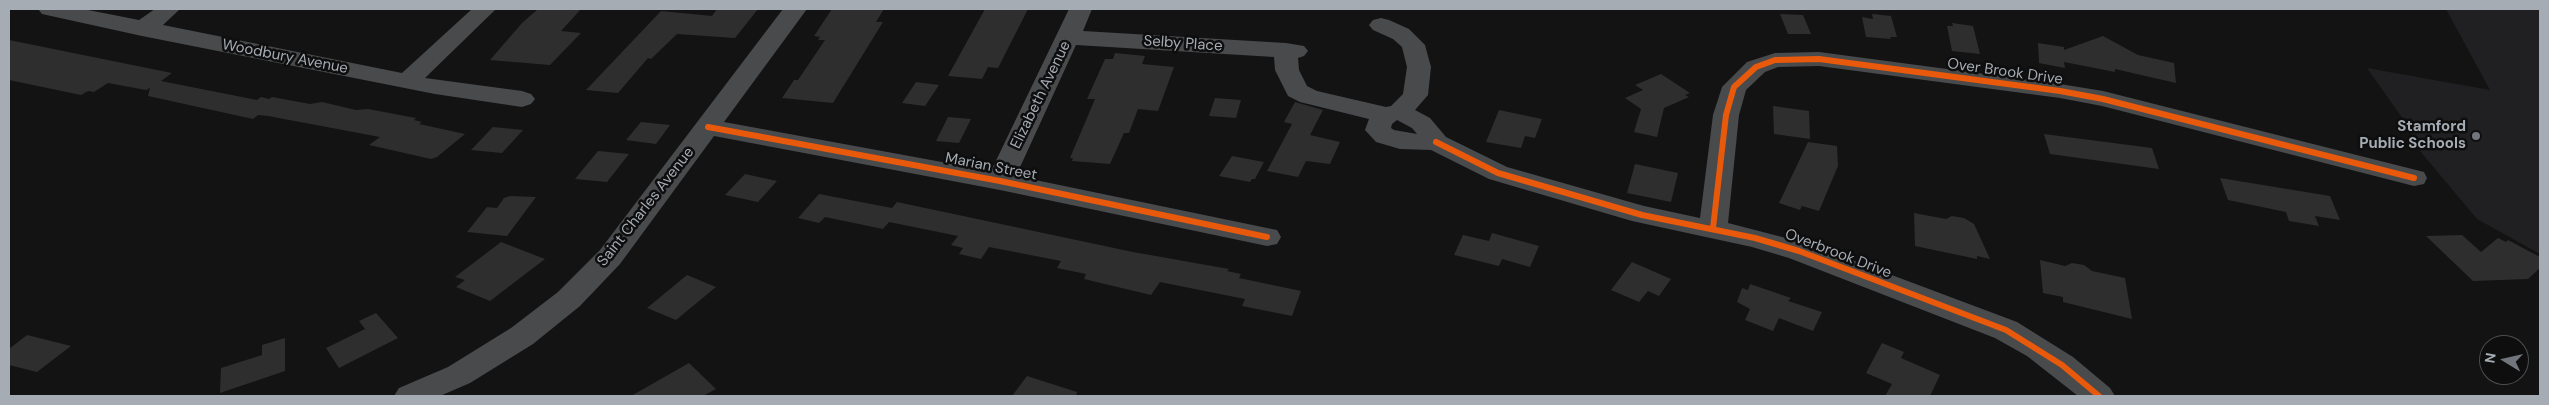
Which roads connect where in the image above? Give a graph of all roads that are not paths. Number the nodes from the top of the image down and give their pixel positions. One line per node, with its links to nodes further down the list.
1 (50, 9): 7 (street, Woodbury Avenue)
2 (169, 9): 7 (street)
3 (485, 9): 9 (street)
4 (796, 9): 12 (street, Saint Charles Avenue)
5 (1081, 9): 8 (street, Elizabeth Avenue)
6 (1381, 26): 11 (street)
7 (142, 28): 9 (street, Woodbury Avenue)
8 (1069, 37): 11 (street, Selby Place); 14 (street, Elizabeth Avenue)
9 (407, 81): 10 (street, Woodbury Avenue)
10 (522, 99)
11 (1393, 114): 15 (street, Overbrook Drive)
12 (708, 127): 14 (street, Marian Street); 17 (street, Saint Charles Avenue)
13 (2414, 178): 15 (street, Over Brook Drive)
14 (1000, 180): 16 (street, Marian Street)
15 (1713, 228): 18 (street, Overbrook Drive)
16 (1267, 238)
17 (410, 396)
18 (2099, 396)

